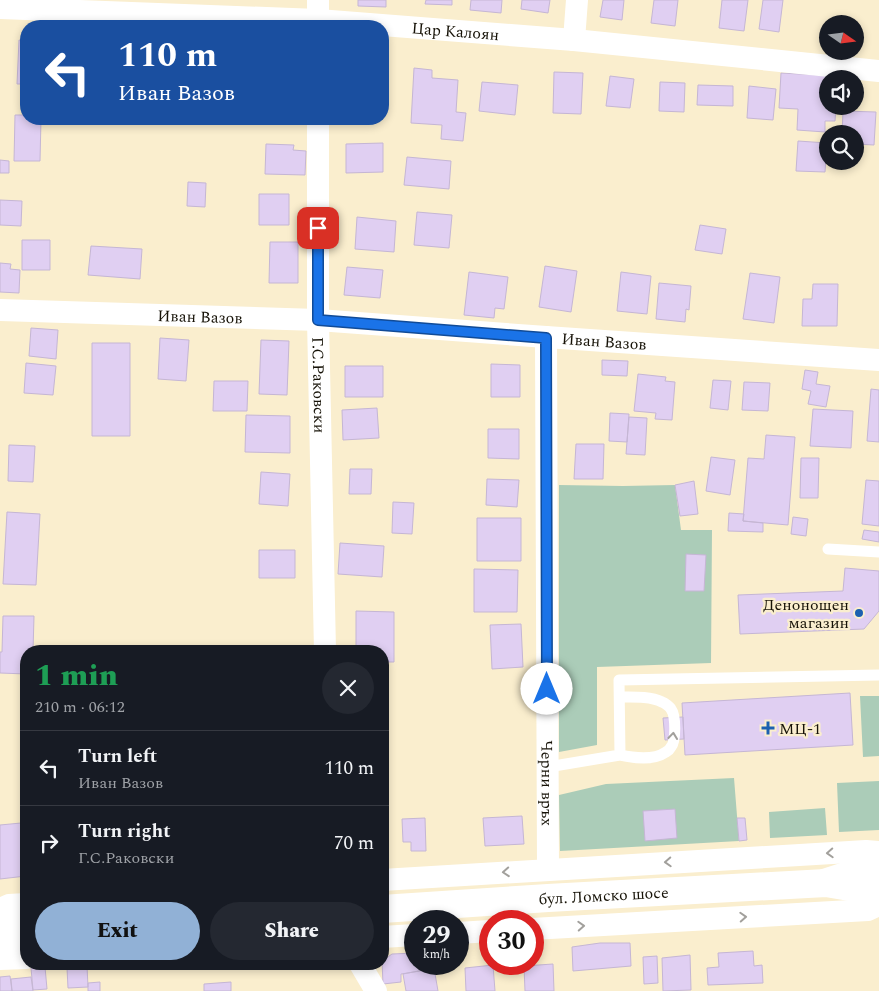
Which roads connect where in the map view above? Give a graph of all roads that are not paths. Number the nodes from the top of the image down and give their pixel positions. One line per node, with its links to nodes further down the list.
1 (577, 0): 6 (street)
2 (0, 8): 3 (street, Цар Калоян)
3 (318, 16): 4 (street, Цар Калоян)
4 (361, 20)
5 (389, 23): 6 (street, Цар Калоян)
6 (574, 40): 7 (street, Цар Калоян)
7 (879, 71)
8 (318, 125): 10 (street, Г.С.Раковски)
9 (0, 310): 10 (street, Иван Вазов)
10 (318, 320): 11 (street, Иван Вазов); 15 (street, Г.С.Раковски)
11 (546, 338): 12 (street, Иван Вазов); 19 (street, Черни връх)
12 (879, 360)
13 (828, 549): 14 (lane)
14 (879, 552)
15 (325, 645)
16 (879, 675): 17 (lane)
17 (620, 698): 18 (lane); 18 (lane, one-way to 17)
18 (620, 755): 19 (lane)
19 (548, 767): 22 (street, Черни връх)
20 (879, 852): 22 (street, one-way to 22)
21 (879, 865): 24 (main road, бул. Ломско шосе)
22 (548, 870): 23 (street, one-way to 23)
23 (389, 880)
24 (826, 883): 25 (main road, бул. Ломско шосе); 29 (main road, бул. Ломско шосе)
25 (879, 892)
26 (20, 904): 28 (street)
27 (879, 905): 32 (street, one-way to 27)
28 (0, 909)
29 (389, 909)
30 (0, 920): 31 (main road)
31 (20, 926)
32 (544, 928)
33 (404, 936): 34 (street)
34 (389, 937)
35 (20, 940): 36 (main road)
36 (0, 946)
37 (20, 958): 38 (street)
38 (0, 959)
39 (364, 970): 40 (street)
40 (376, 991)

